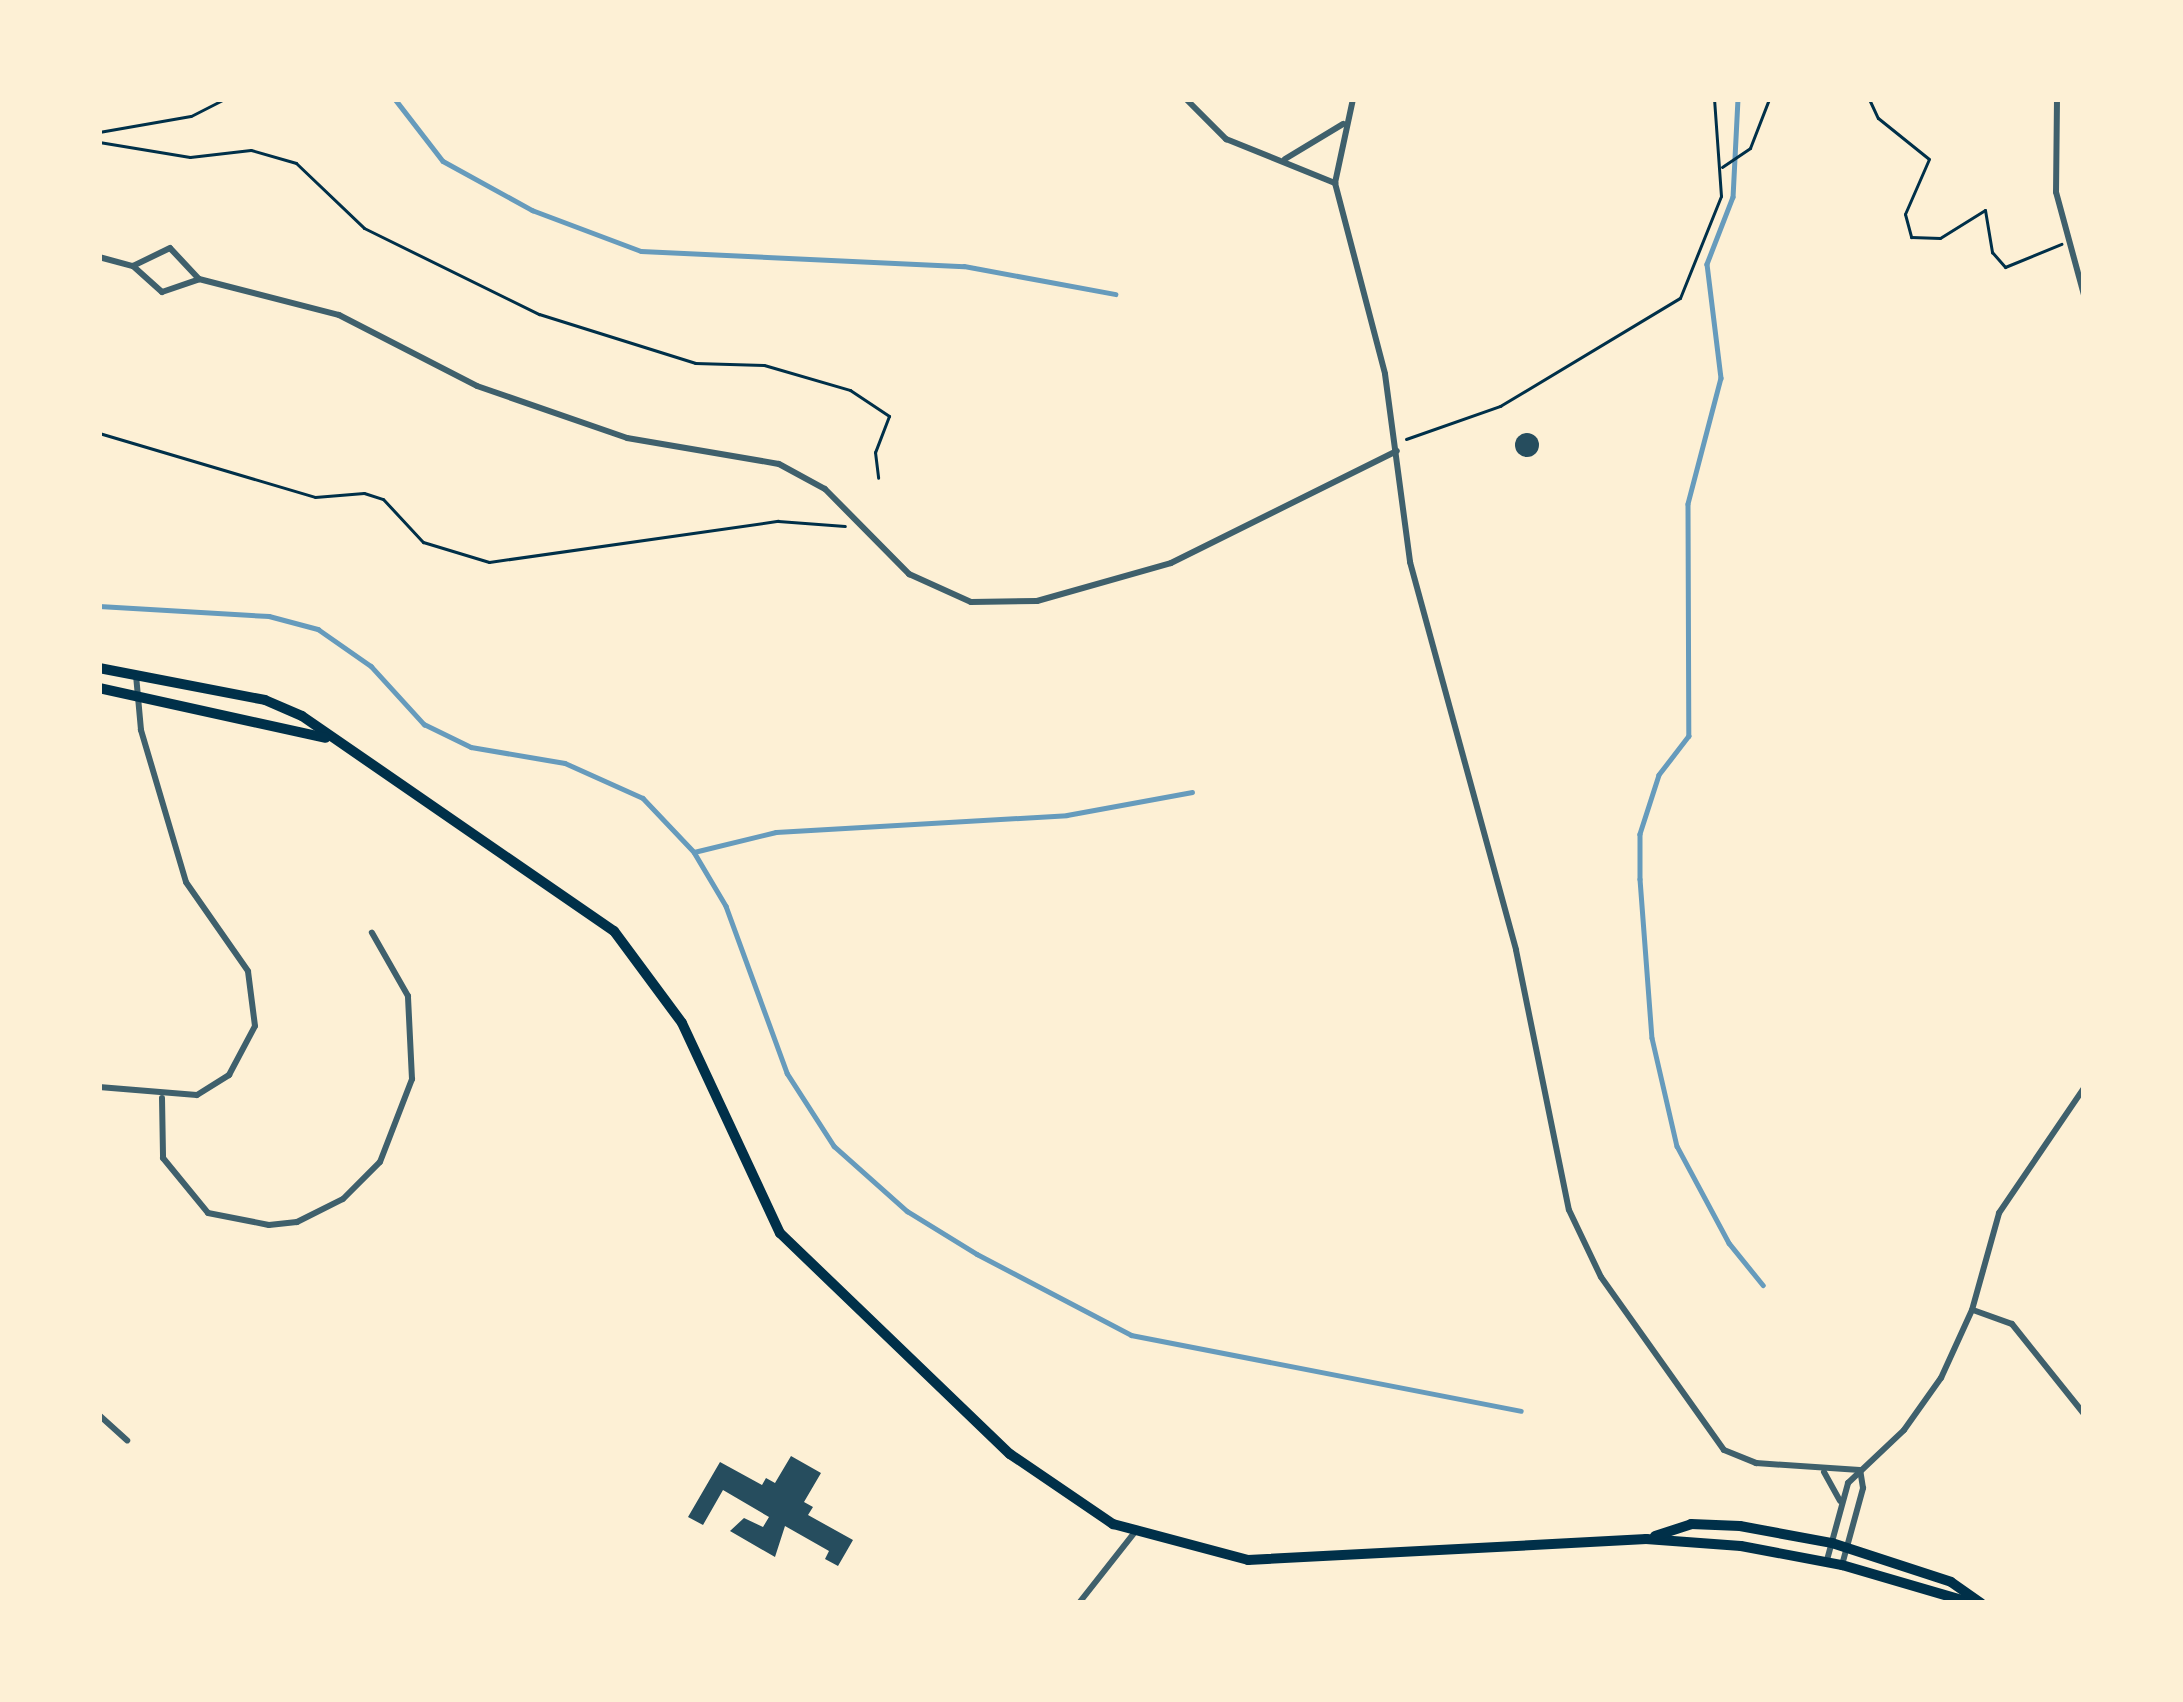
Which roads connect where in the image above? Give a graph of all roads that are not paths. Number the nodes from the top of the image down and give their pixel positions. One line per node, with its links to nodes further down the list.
1 (1186, 99): 5 (street)
2 (1353, 99): 4 (street)
3 (2056, 99): 10 (street)
4 (1346, 122): 5 (street); 6 (street)
5 (1285, 159): 6 (street)
6 (1335, 183): 11 (street)
7 (99, 257): 8 (street)
8 (133, 266): 9 (street); 9 (street)
9 (199, 279): 11 (street)
10 (2084, 295)
11 (1397, 451): 26 (street)
12 (99, 668): 13 (main road)
13 (136, 674): 15 (street); 16 (main road)
14 (99, 688): 15 (main road)
15 (138, 698): 16 (main road); 20 (street)
16 (335, 740): 28 (main road)
17 (373, 933): 20 (street)
18 (99, 1087): 20 (street)
19 (2084, 1088): 21 (street)
20 (162, 1098)
21 (1972, 1310): 22 (street); 25 (street)
22 (2084, 1414)
23 (99, 1415): 24 (street)
24 (127, 1440)
25 (1860, 1470): 26 (street); 27 (street); 31 (street)
26 (1824, 1472): 27 (street)
27 (1841, 1504): 30 (street)
28 (1134, 1533): 29 (main road); 34 (street)
29 (1646, 1539): 30 (main road); 32 (main road)
30 (1832, 1543): 31 (main road); 32 (street)
31 (1847, 1547): 33 (street); 36 (main road)
32 (1826, 1562): 33 (main road)
33 (1842, 1565): 35 (main road)
34 (1079, 1603)
35 (1972, 1603)
36 (1982, 1603)

